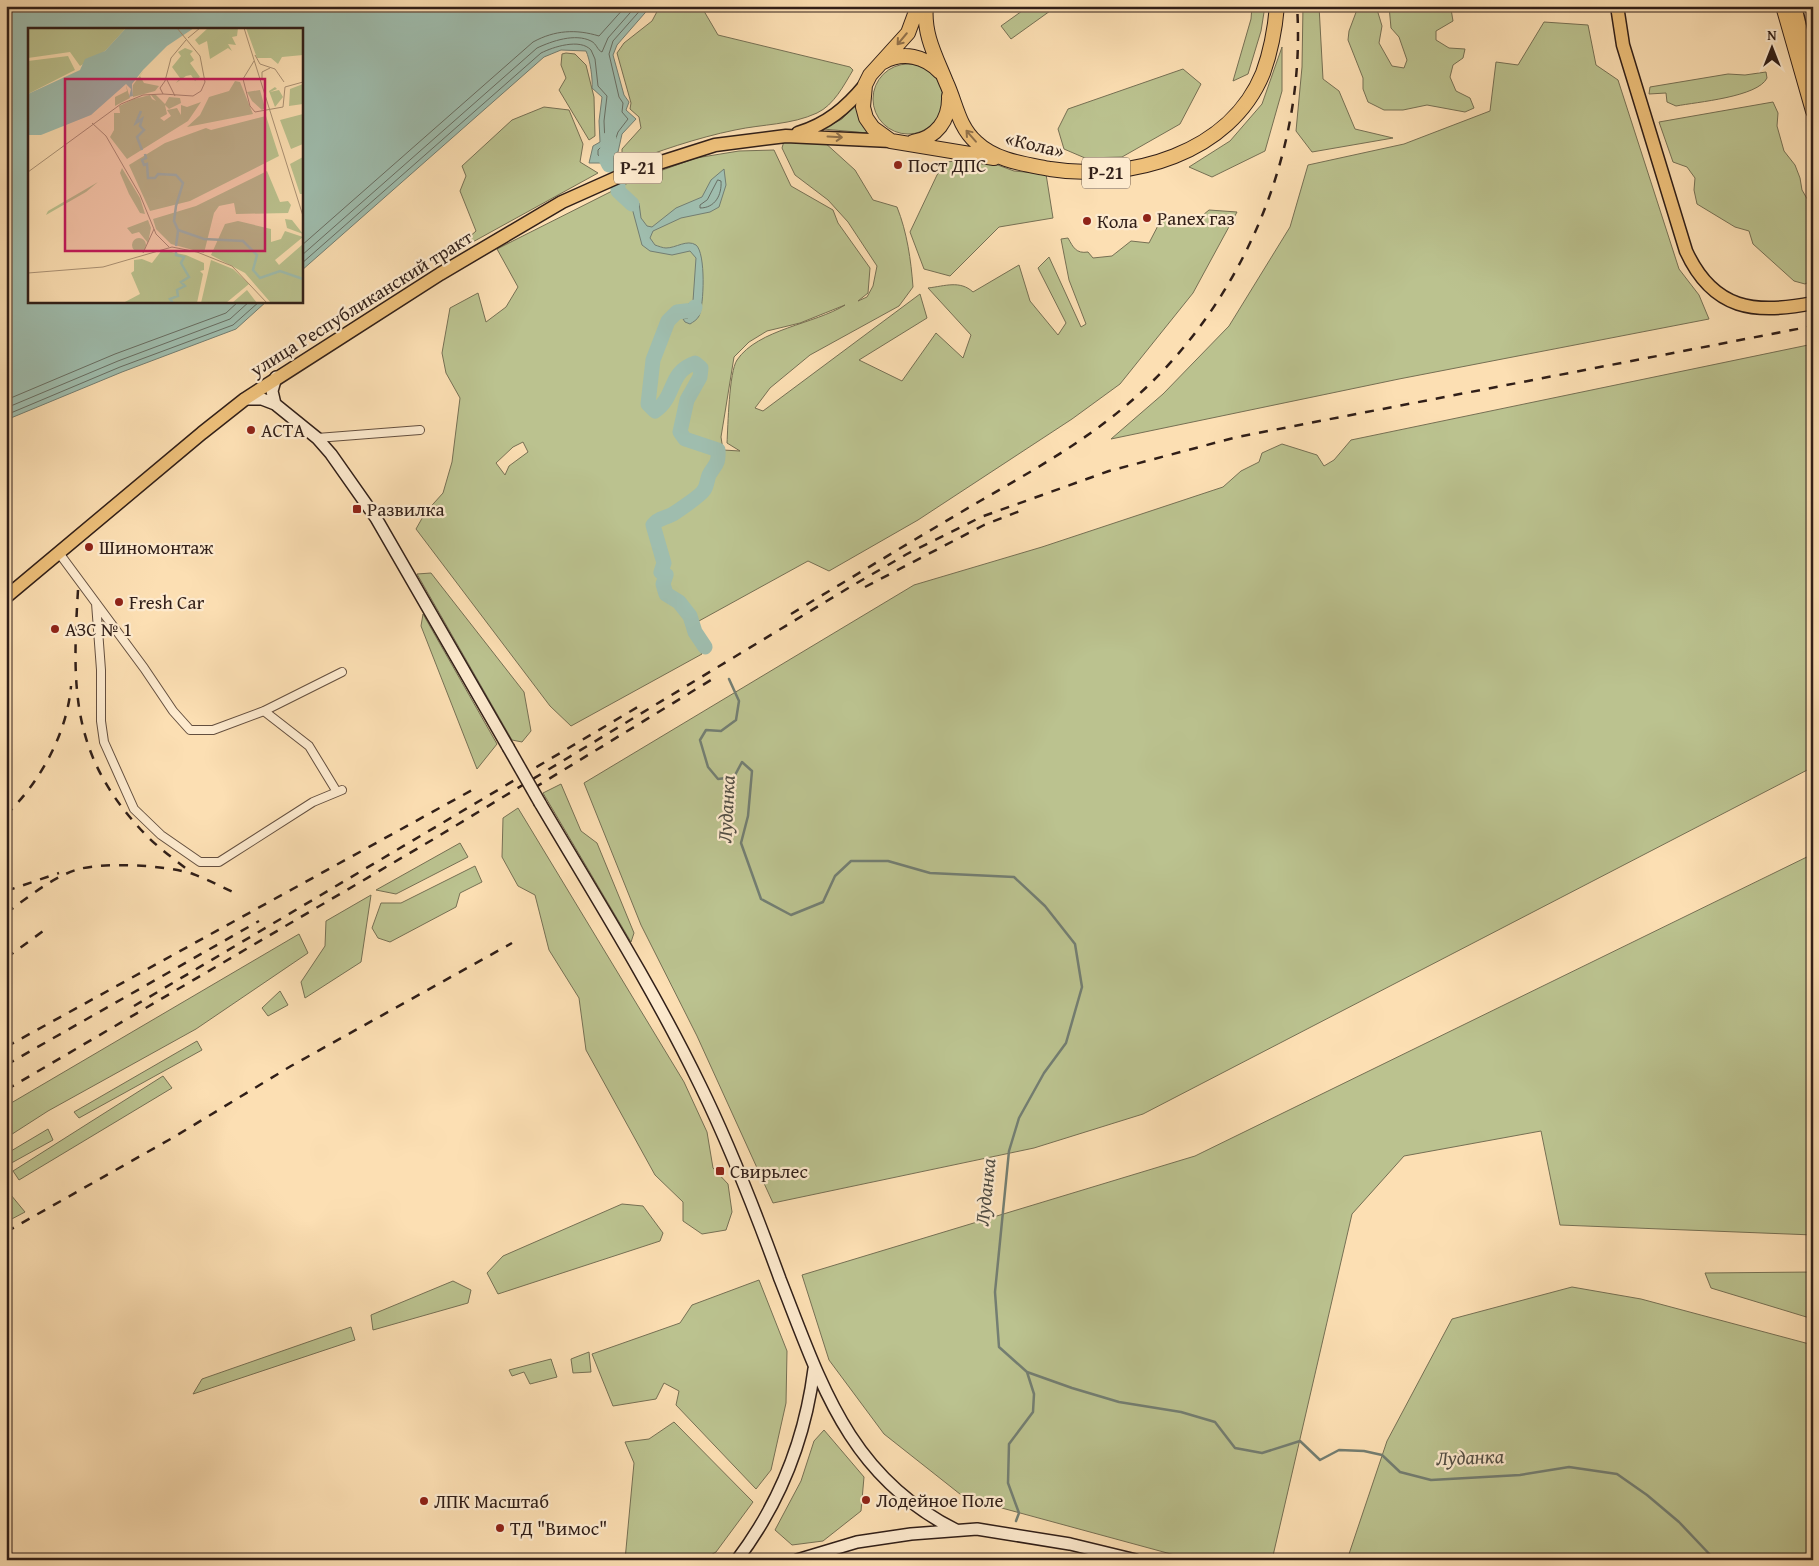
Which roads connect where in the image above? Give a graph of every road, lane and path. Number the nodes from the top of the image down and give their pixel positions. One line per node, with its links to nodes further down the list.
1 (918, 6): 9 (highway, Р-21, one-way to 9)
2 (926, 6): 10 (highway, Р-21)
3 (1277, 6): 18 (highway, «Кола» / Р-21)
4 (1617, 6): 19 (main road)
5 (1778, 6): 8 (main road)
6 (1789, 6): 11 (highway)
7 (1795, 6): 11 (main road)
8 (1784, 13): 14 (highway)
9 (877, 66): 10 (highway); 12 (highway, Р-21)
10 (941, 73): 13 (highway, Р-21)
11 (1811, 73)
12 (865, 85): 15 (main road, Р-21); 16 (highway, Р-21)
13 (949, 92): 17 (highway, Р-21); 18 (highway, «Кола» / Р-21, one-way to 13)
14 (1813, 111)
15 (786, 136): 16 (main road, Р-21, one-way to 16); 20 (main road, улица Республиканский тракт / Р-21)
16 (891, 141): 17 (highway, Р-21)
17 (909, 143): 18 (highway, Р-21)
18 (1012, 161)
19 (1813, 303)
20 (276, 377): 21 (main road, улица Республиканский тракт); 22 (street)
21 (246, 399): 22 (street); 25 (main road, улица Республиканский тракт)
22 (275, 404): 24 (street)
23 (420, 430): 24 (street)
24 (317, 438): 30 (street, bridge)
25 (59, 553): 26 (main road, улица Республиканский тракт); 27 (street)
26 (6, 597)
27 (96, 603): 29 (street); 29 (street)
28 (342, 672): 29 (street)
29 (264, 711)
30 (814, 1368): 31 (street); 32 (street)
31 (956, 1530): 33 (street); 34 (street)
32 (737, 1560)
33 (797, 1560)
34 (1136, 1560)

